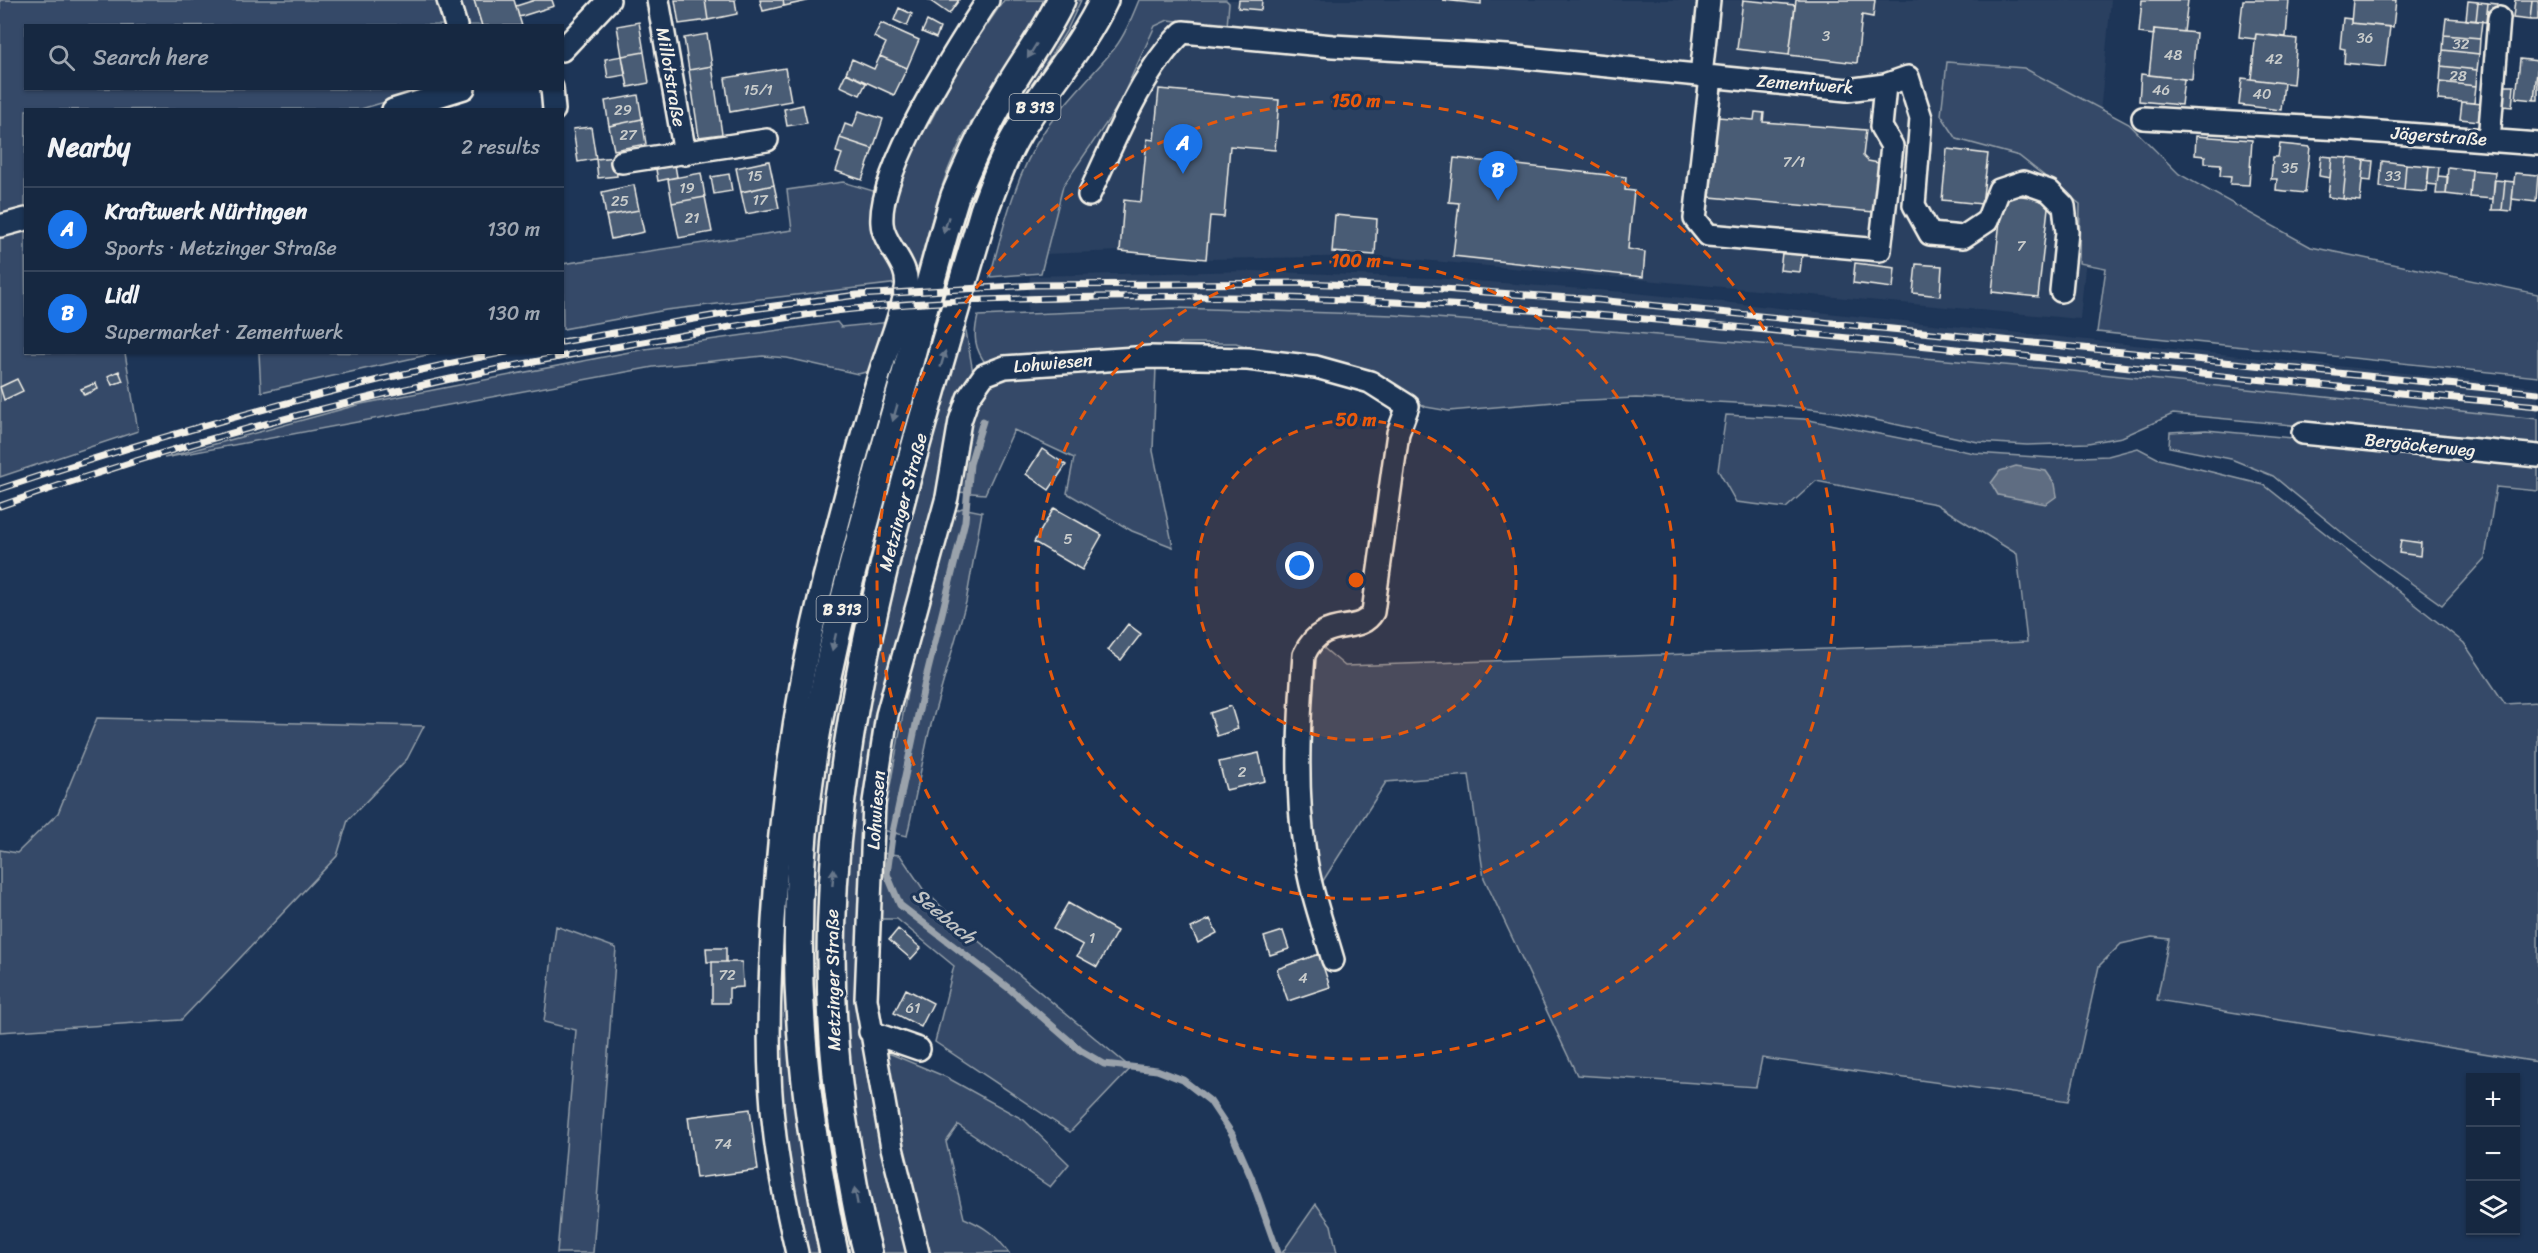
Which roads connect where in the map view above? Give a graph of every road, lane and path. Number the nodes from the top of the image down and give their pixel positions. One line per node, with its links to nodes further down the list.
1 (448, 0): 9 (street)
2 (609, 0): 10 (street)
3 (658, 0): 21 (street, Millotstraße)
4 (988, 0): 32 (street)
5 (1061, 0): 33 (main road, Metzinger Straße / B 313, one-way to 33)
6 (1104, 0): 34 (main road, Metzinger Straße / B 313, one-way to 6)
7 (1709, 0): 11 (street)
8 (2499, 18): 19 (street)
9 (455, 24)
10 (564, 48)
11 (1706, 77): 12 (street, Zementwerk); 12 (street); 23 (street, Zementwerk)
12 (1885, 85): 26 (street, Zementwerk)
13 (458, 90): 15 (street)
14 (552, 90): 16 (street)
15 (399, 108)
16 (554, 108)
17 (2143, 118): 19 (street, Jägerstraße)
18 (767, 140): 21 (street, Millotstraße)
19 (2489, 140): 20 (street, Jägerstraße)
20 (2538, 144)
21 (684, 154): 22 (street, Millotstraße)
22 (622, 162)
23 (1089, 195)
24 (24, 220): 25 (street)
25 (0, 226)
26 (2061, 291)
27 (2303, 433): 28 (street, Bergäckerweg)
28 (2538, 456)
29 (1333, 960): 30 (street, Lohwiesen)
30 (870, 1032): 31 (street); 35 (street, Lohwiesen)
31 (919, 1049)
32 (797, 1253)
33 (834, 1253)
34 (868, 1253)
35 (918, 1253)

